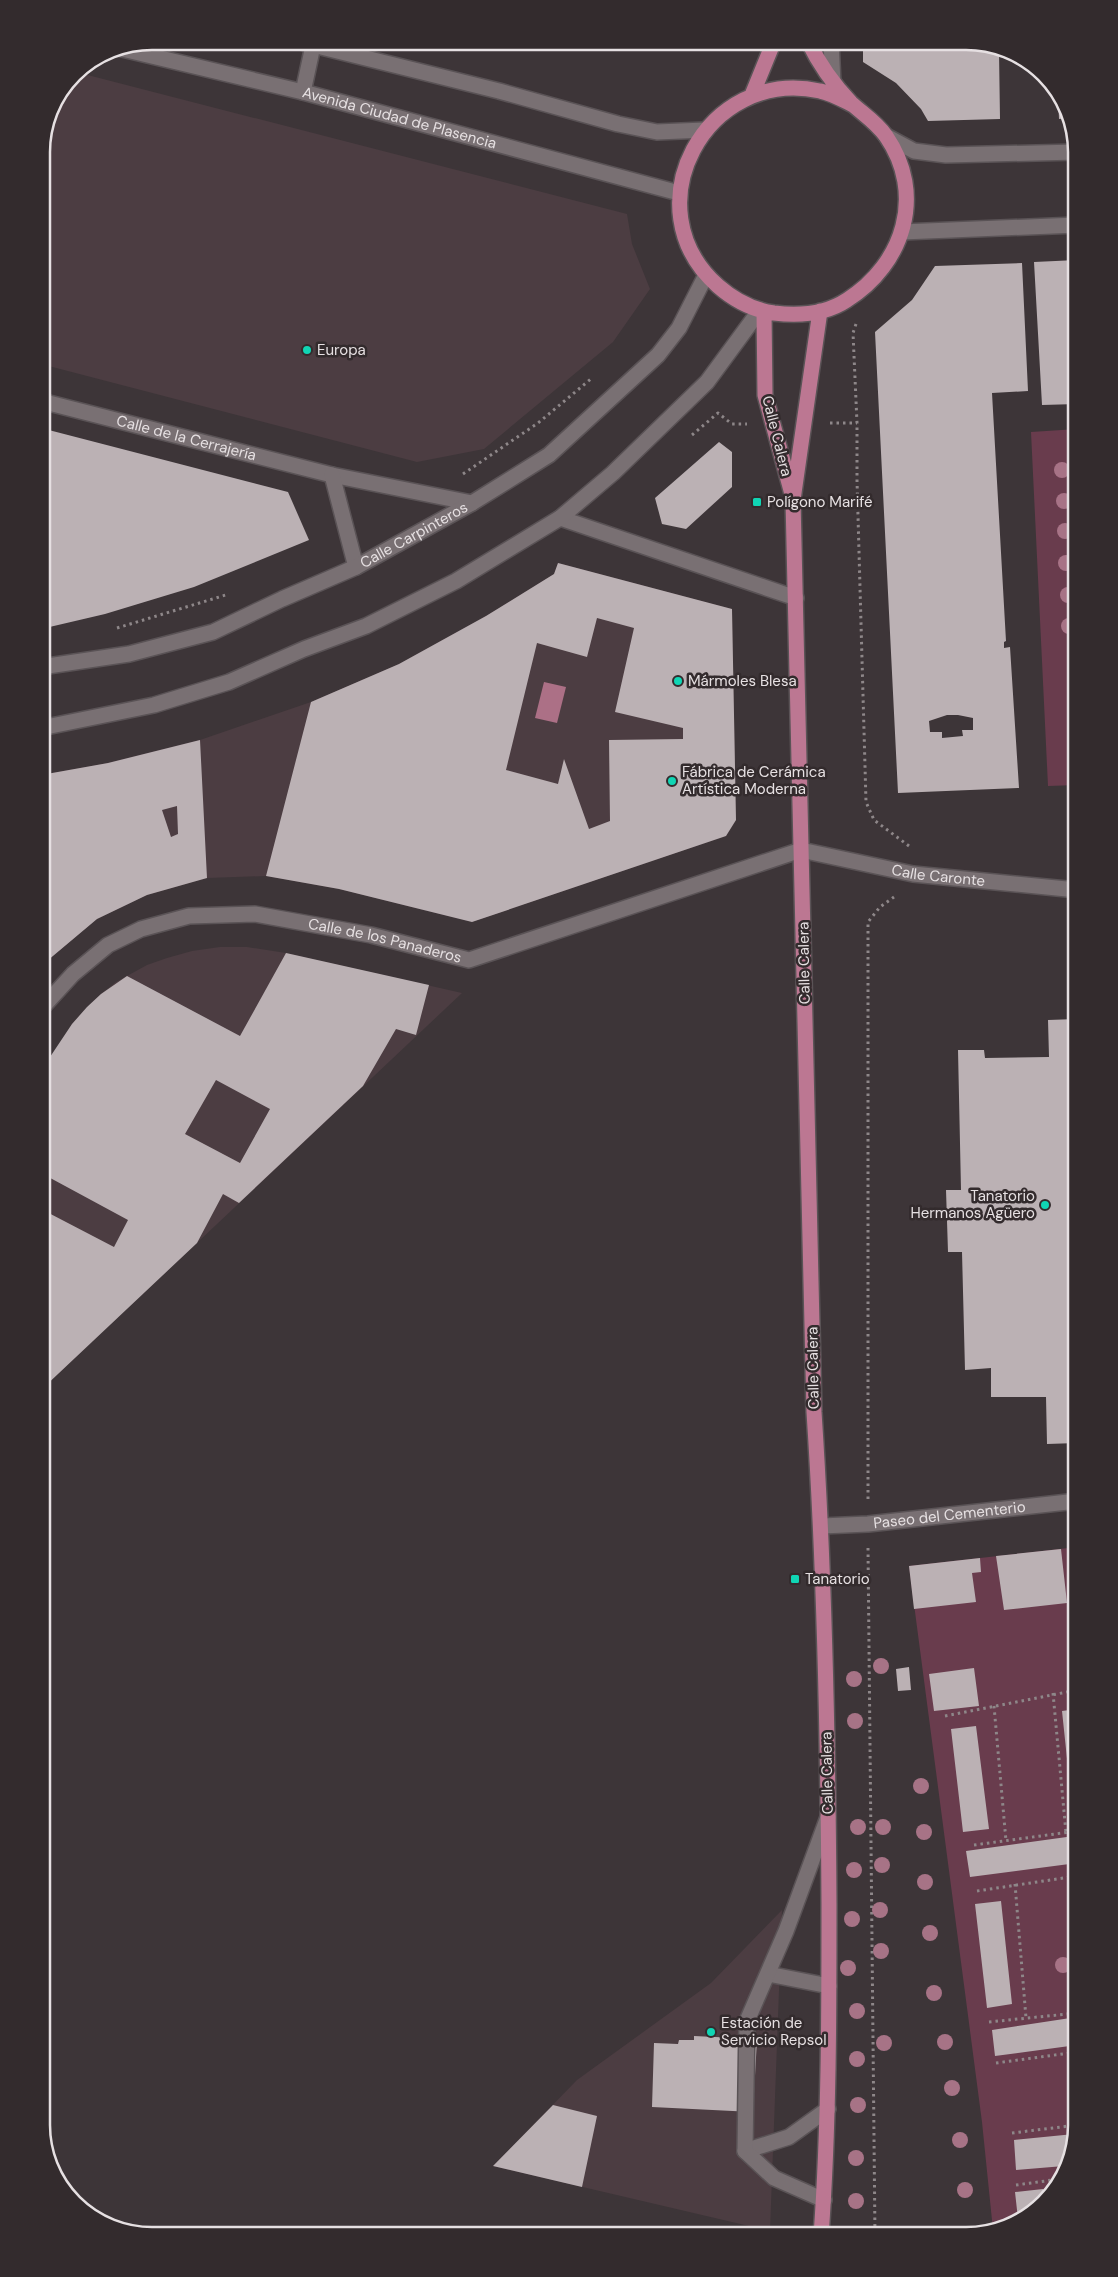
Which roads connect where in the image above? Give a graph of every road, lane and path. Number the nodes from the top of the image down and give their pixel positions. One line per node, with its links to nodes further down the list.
1 (313, 50): 8 (street)
2 (338, 50): 11 (street)
3 (771, 50): 9 (main road)
4 (813, 50): 7 (main road)
5 (831, 50): 7 (street)
6 (134, 52): 8 (street, Avenida Ciudad de Plasencia)
7 (833, 84): 10 (main road)
8 (303, 92): 14 (street, Avenida Ciudad de Plasencia)
9 (752, 95): 10 (main road); 11 (main road)
10 (853, 105): 12 (main road)
11 (705, 130): 14 (main road)
12 (886, 136): 13 (street); 16 (main road)
13 (1068, 152)
14 (679, 193): 17 (main road)
15 (1068, 225): 16 (street)
16 (902, 232): 19 (main road)
17 (706, 275): 18 (main road); 24 (street, Calle Carpinteros)
18 (762, 311): 19 (main road); 23 (main road, Calle Calera); 25 (street)
19 (820, 311): 23 (main road, Calle Calera)
20 (858, 319): 31 (path)
21 (50, 403): 22 (street, Calle de la Cerrajería)
22 (332, 475): 24 (street, Calle de la Cerrajería); 26 (street)
23 (793, 500): 27 (main road, Calle Calera)
24 (472, 503): 26 (street, Calle Carpinteros)
25 (560, 518): 27 (street); 29 (street)
26 (356, 567): 28 (street, Calle Carpinteros)
27 (796, 598): 30 (main road, Calle Calera)
28 (50, 665)
29 (50, 726)
30 (801, 850): 31 (street, Calle Caronte); 33 (street, Calle de los Panaderos); 36 (main road, Calle Calera)
31 (913, 874): 32 (street, Calle Caronte); 35 (path)
32 (1068, 889)
33 (50, 999)
34 (1068, 1503): 35 (street, Paseo del Cementerio)
35 (868, 1524): 36 (street, Paseo del Cementerio); 63 (path)
36 (822, 1526): 41 (main road, Calle Calera)
37 (1068, 1691): 38 (path)
38 (1054, 1693): 39 (path); 42 (path)
39 (994, 1706): 40 (path); 43 (path)
40 (946, 1716)
41 (828, 1816): 48 (street); 49 (main road, Calle Calera)
42 (1066, 1833): 43 (path)
43 (1006, 1841): 44 (path)
44 (974, 1845)
45 (1068, 1877): 46 (path)
46 (1015, 1884): 47 (path); 51 (path)
47 (977, 1891)
48 (768, 1974): 49 (street); 58 (street)
49 (829, 1986): 55 (main road, Calle Calera)
50 (1068, 2013): 51 (path)
51 (1026, 2018): 52 (path)
52 (989, 2022)
53 (1068, 2053): 54 (path)
54 (996, 2063)
55 (828, 2109): 58 (street); 61 (main road, Calle Calera)
56 (1068, 2126): 57 (path)
57 (1012, 2132)
58 (745, 2151): 61 (street)
59 (1053, 2180): 60 (path)
60 (1016, 2185)
61 (824, 2200): 62 (main road, Calle Calera)
62 (822, 2227)
63 (875, 2227)

